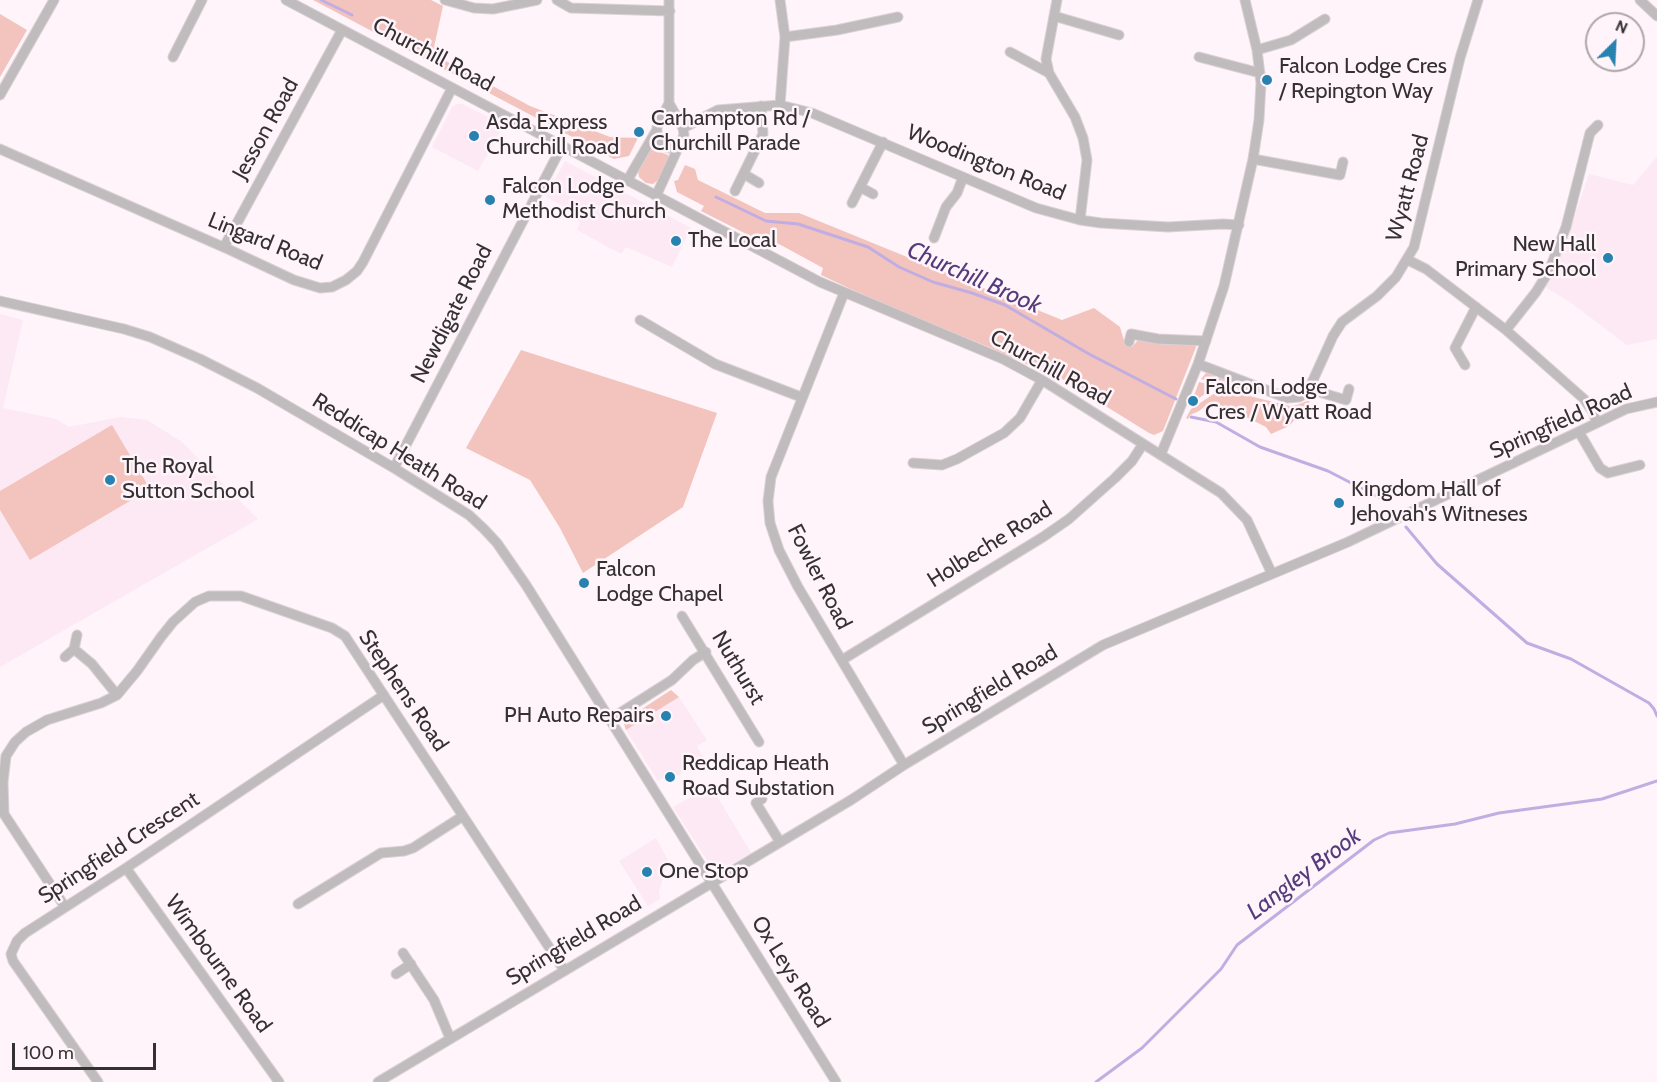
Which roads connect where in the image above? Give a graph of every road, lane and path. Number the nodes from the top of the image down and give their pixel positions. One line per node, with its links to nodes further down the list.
1 (54, 0): 28 (street)
2 (202, 0): 23 (street)
3 (286, 0): 18 (street, Churchill Road)
4 (446, 0): 5 (street)
5 (537, 0)
6 (557, 0): 13 (street)
7 (669, 0): 13 (street)
8 (780, 0): 20 (street)
9 (1057, 0): 14 (street)
10 (1245, 0): 21 (street)
11 (1478, 0): 54 (street, Wyatt Road)
12 (1640, 0): 15 (street)
13 (670, 11): 29 (street)
14 (1054, 16): 19 (street); 25 (street)
15 (1657, 16)
16 (898, 17): 20 (street)
17 (1325, 20): 21 (street)
18 (342, 30): 27 (street, Churchill Road); 53 (street, Jesson Road)
19 (1119, 34)
20 (785, 37): 30 (street)
21 (1257, 50): 26 (street)
22 (1010, 52): 25 (street)
23 (173, 57)
24 (1199, 57): 26 (street)
25 (1049, 73): 50 (street)
26 (1260, 73): 39 (street)
27 (452, 88): 37 (street, Churchill Road); 53 (street, Lingard Road)
28 (0, 95)
29 (669, 103): 33 (street); 34 (street)
30 (780, 105): 31 (street, Woodington Road); 36 (street, Woodington Road)
31 (761, 106): 33 (street, Woodington Road); 41 (street)
32 (1598, 125): 59 (street)
33 (681, 126): 34 (street); 35 (street)
34 (658, 127): 35 (street); 43 (street)
35 (682, 141): 48 (street)
36 (883, 142): 42 (street, Woodington Road); 45 (street)
37 (562, 146): 43 (street, Churchill Road); 75 (street, Newdigate Road)
38 (0, 150): 53 (street, Lingard Road)
39 (1253, 159): 40 (street); 51 (street)
40 (1343, 162)
41 (744, 174): 44 (street); 46 (street)
42 (963, 177): 50 (street, Woodington Road); 52 (street)
43 (627, 181): 48 (street, Churchill Road)
44 (759, 183)
45 (860, 187): 47 (street); 49 (street)
46 (735, 191)
47 (873, 194)
48 (656, 196): 55 (street, Churchill Road)
49 (852, 203)
50 (1080, 220): 51 (street, Woodington Road)
51 (1239, 225): 60 (street)
52 (934, 238)
53 (224, 247)
54 (1408, 260): 57 (street); 65 (street, Wyatt Road)
55 (844, 293): 64 (street, Churchill Road); 67 (street, Fowler Road)
56 (0, 301): 75 (street, Reddicap Heath Road)
57 (1476, 307): 59 (street); 63 (street)
58 (640, 320): 67 (street)
59 (1506, 330): 69 (street)
60 (1206, 341): 61 (street); 62 (street)
61 (1129, 342)
62 (1198, 364): 65 (street); 72 (street)
63 (1465, 365)
64 (1042, 381): 71 (street, Churchill Road); 73 (street)
65 (1309, 389): 66 (street)
66 (1350, 389)
67 (801, 397): 82 (street, Fowler Road)
68 (1657, 402): 69 (street, Springfield Road)
69 (1597, 423): 70 (street, Springfield Road)
70 (1579, 432): 74 (street); 76 (street, Springfield Road)
71 (1143, 444): 72 (street, Churchill Road); 82 (street, Holbeche Road)
72 (1161, 454): 76 (street, Churchill Road)
73 (913, 463)
74 (1640, 465)
75 (394, 468): 85 (street, Reddicap Heath Road)
76 (1272, 574): 88 (street, Springfield Road)
77 (682, 616): 80 (street, Nuthurst)
78 (77, 635): 79 (street)
79 (74, 649): 81 (street); 83 (street)
80 (706, 652): 85 (street); 86 (street, Nuthurst)
81 (65, 657)
82 (842, 660): 88 (street, Fowler Road)
83 (117, 695): 84 (street, Stephens Road); 87 (street, Stephens Road)
84 (384, 695): 90 (street, Stephens Road); 92 (street, Springfield Crescent)
85 (609, 720): 93 (street, Reddicap Heath Road)
86 (759, 742)
87 (3, 755): 95 (street, Stephens Road)
88 (904, 765): 91 (street, Springfield Road)
89 (762, 799): 91 (street)
90 (464, 816): 94 (street); 98 (street, Stephens Road)
91 (780, 842): 93 (street, Springfield Road)
92 (126, 868): 95 (street, Springfield Crescent); 102 (street, Wimbourne Road)
93 (712, 883): 98 (street, Springfield Road); 104 (street, Ox Leys Road)
94 (298, 904)
95 (64, 907): 101 (street, Springfield Crescent)
96 (403, 953): 97 (street)
97 (411, 964): 99 (street); 100 (street)
98 (564, 970): 100 (street, Springfield Road)
99 (396, 974)
100 (450, 1038): 103 (street, Springfield Road)
101 (98, 1082)
102 (279, 1082)
103 (378, 1082)
104 (836, 1082)

